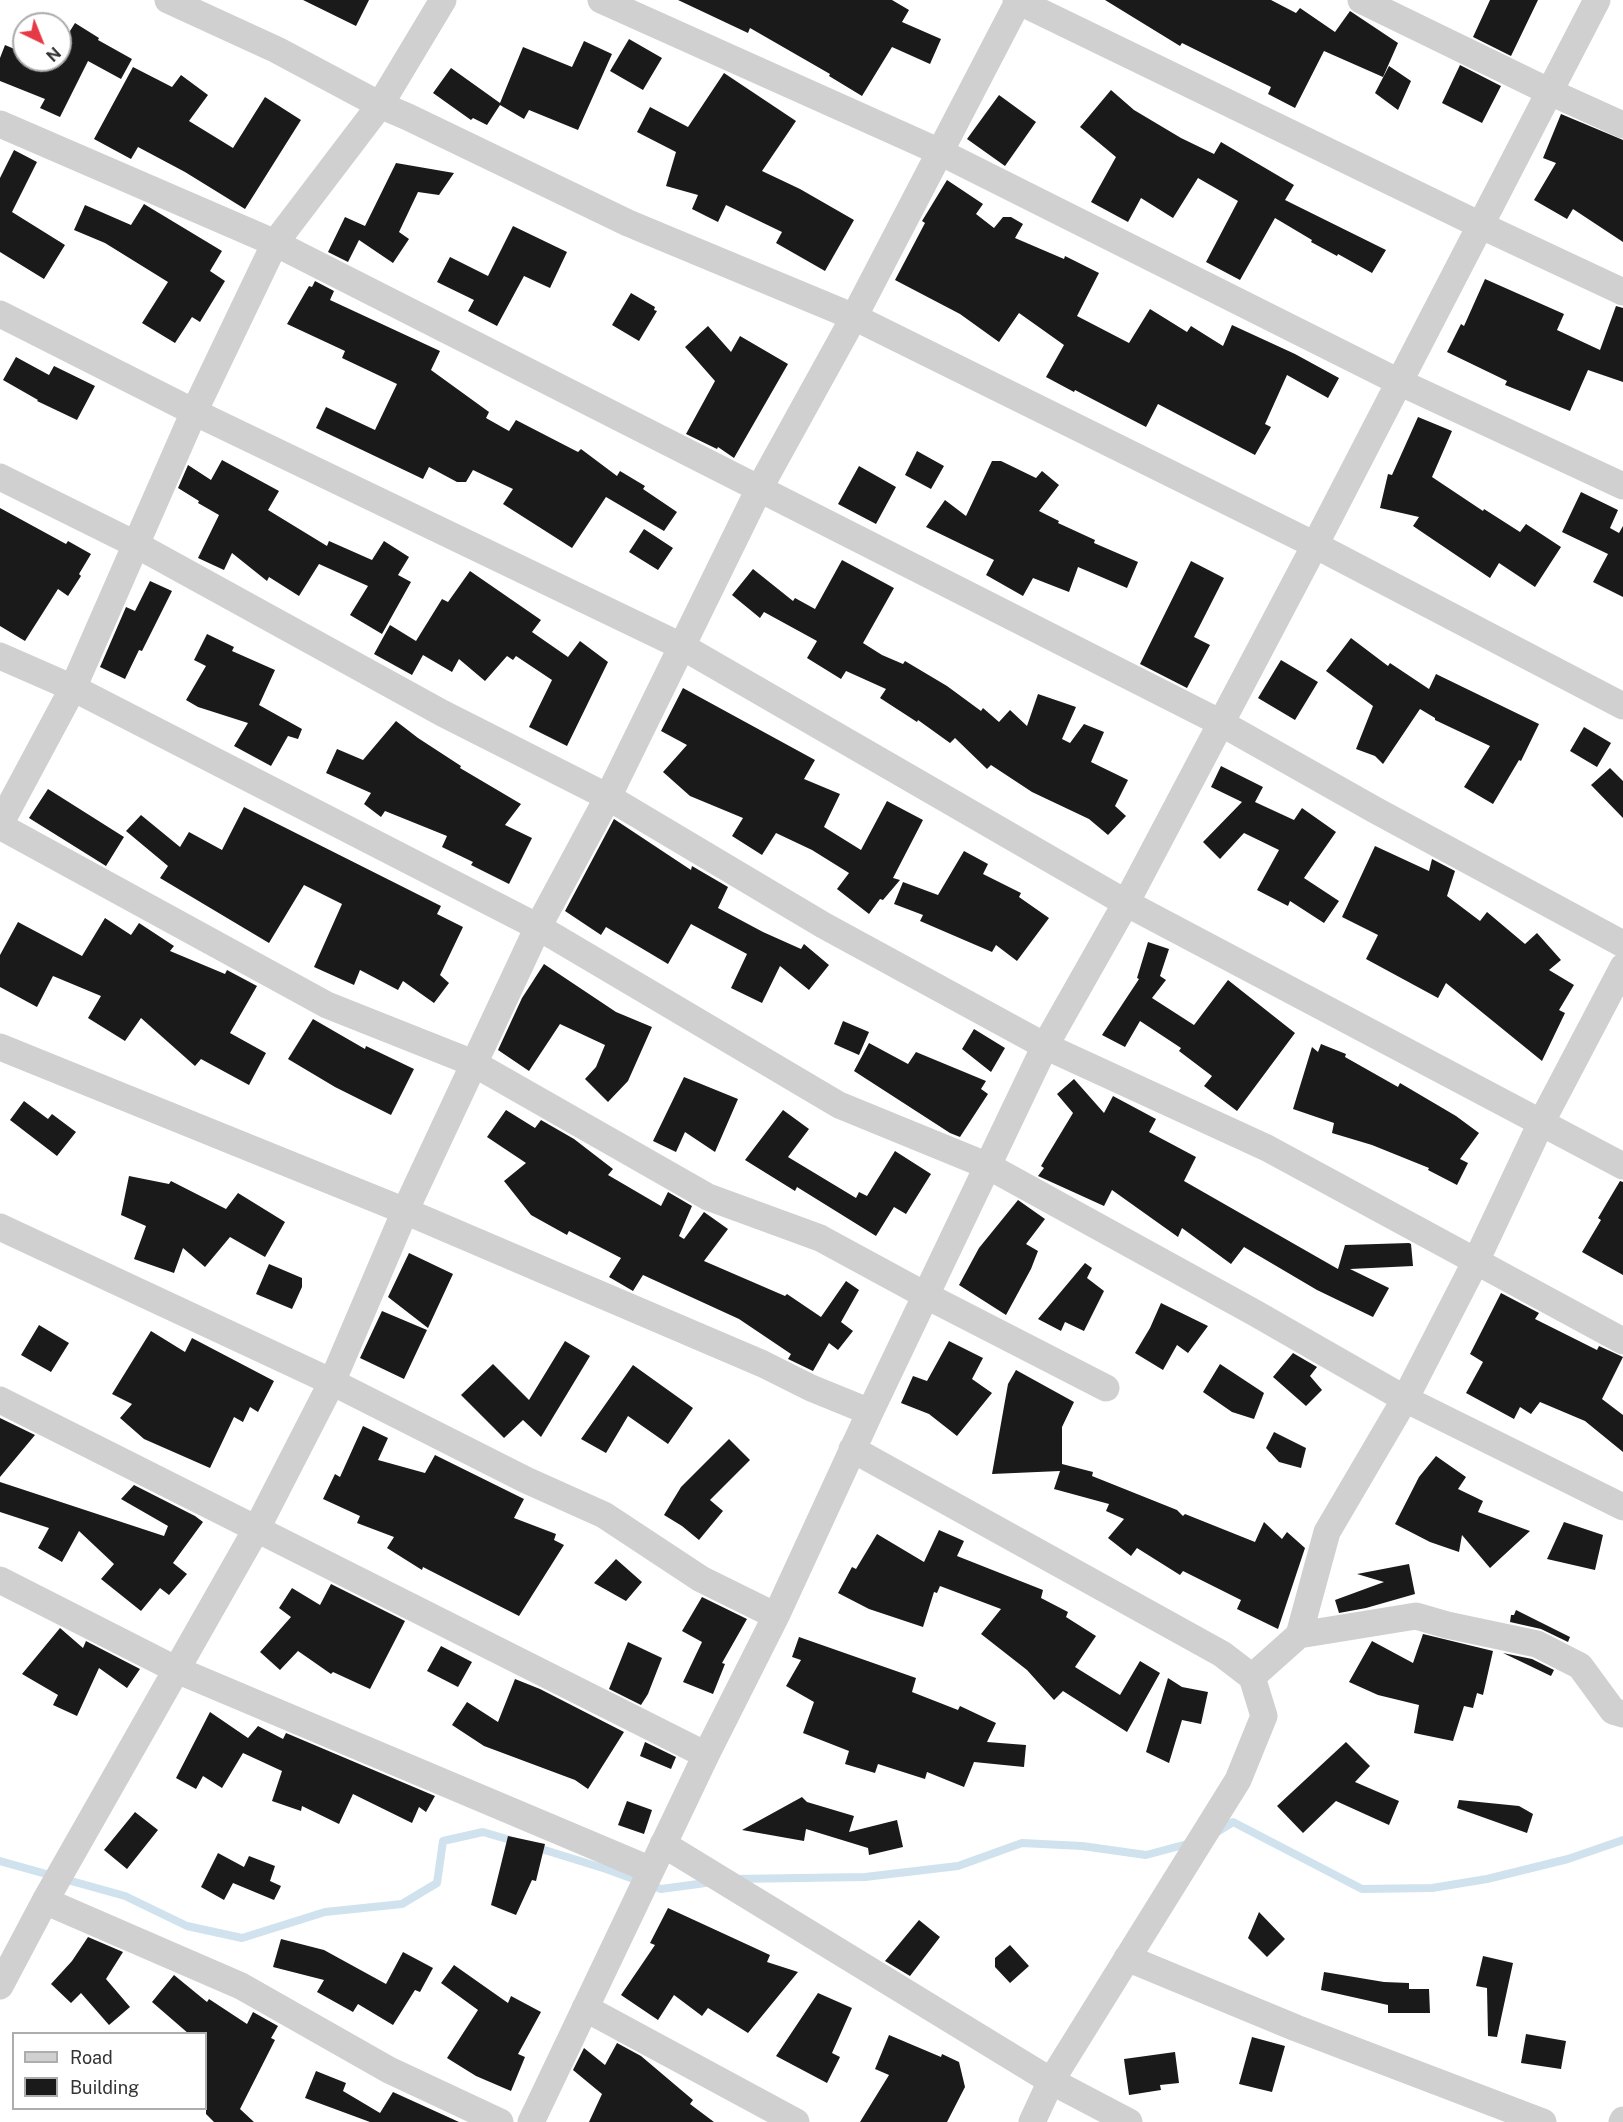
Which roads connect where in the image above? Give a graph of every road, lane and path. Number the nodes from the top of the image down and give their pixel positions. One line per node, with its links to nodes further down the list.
1 (168, 0): 8 (street)
2 (443, 0): 8 (street)
3 (602, 0): 11 (street)
4 (1018, 0): 11 (street); 12 (street)
5 (1361, 0): 7 (street)
6 (1597, 0): 7 (street)
7 (1550, 92): 10 (street); 12 (street)
8 (380, 105): 13 (street); 16 (street)
9 (0, 124): 13 (street)
10 (1623, 125)
11 (940, 152): 16 (street); 17 (street)
12 (1480, 225): 14 (street); 17 (street)
13 (275, 243): 18 (street); 21 (street)
14 (1623, 292)
15 (0, 314): 18 (street)
16 (854, 317): 21 (street); 23 (street)
17 (1399, 382): 20 (street); 23 (street)
18 (194, 412): 22 (street); 24 (street)
19 (0, 477): 22 (street)
20 (1623, 486)
21 (759, 489): 24 (street); 28 (street)
22 (135, 544): 26 (street); 29 (street)
23 (1316, 545): 27 (street); 28 (street)
24 (683, 647): 29 (street); 31 (street)
25 (0, 656): 26 (street)
26 (73, 688): 30 (street); 32 (street)
27 (1623, 706)
28 (1221, 723): 31 (street); 33 (street)
29 (608, 797): 32 (street); 35 (street)
30 (0, 825): 37 (street)
31 (1126, 903): 35 (street); 38 (street)
32 (538, 927): 37 (street); 39 (street)
33 (1623, 944)
34 (1623, 967): 38 (street)
35 (1045, 1046): 39 (street); 43 (street)
36 (0, 1047): 41 (street)
37 (473, 1063): 41 (street); 44 (street)
38 (1541, 1123): 40 (street); 43 (street)
39 (988, 1166): 44 (street); 48 (street)
40 (1623, 1166)
41 (405, 1211): 46 (street); 50 (street)
42 (0, 1227): 46 (street)
43 (1476, 1260): 45 (street); 48 (street)
44 (925, 1295): 47 (street); 50 (street)
45 (1623, 1341)
46 (332, 1382): 53 (street); 55 (street)
47 (1106, 1388)
48 (1405, 1398): 52 (street); 56 (street)
49 (0, 1400): 53 (street)
50 (870, 1412): 51 (street)
51 (852, 1449): 55 (street); 58 (street)
52 (1623, 1507)
53 (257, 1528): 57 (street); 60 (street)
54 (0, 1580): 57 (street)
55 (776, 1616): 60 (street)
56 (1299, 1635): 58 (street); 59 (street)
57 (177, 1670): 62 (street); 63 (street)
58 (1252, 1677): 64 (street)
59 (1623, 1714)
60 (706, 1755): 61 (street)
61 (663, 1844): 62 (street); 67 (street)
62 (651, 1870): 66 (street)
63 (45, 1901): 65 (street); 68 (street)
64 (1127, 1958): 67 (street); 73 (street)
65 (0, 1986)
66 (585, 2008): 69 (street); 70 (street)
67 (1051, 2081): 71 (street); 72 (street)
68 (500, 2122)
69 (531, 2122)
70 (796, 2122)
71 (1032, 2122)
72 (1129, 2122)
73 (1543, 2122)

